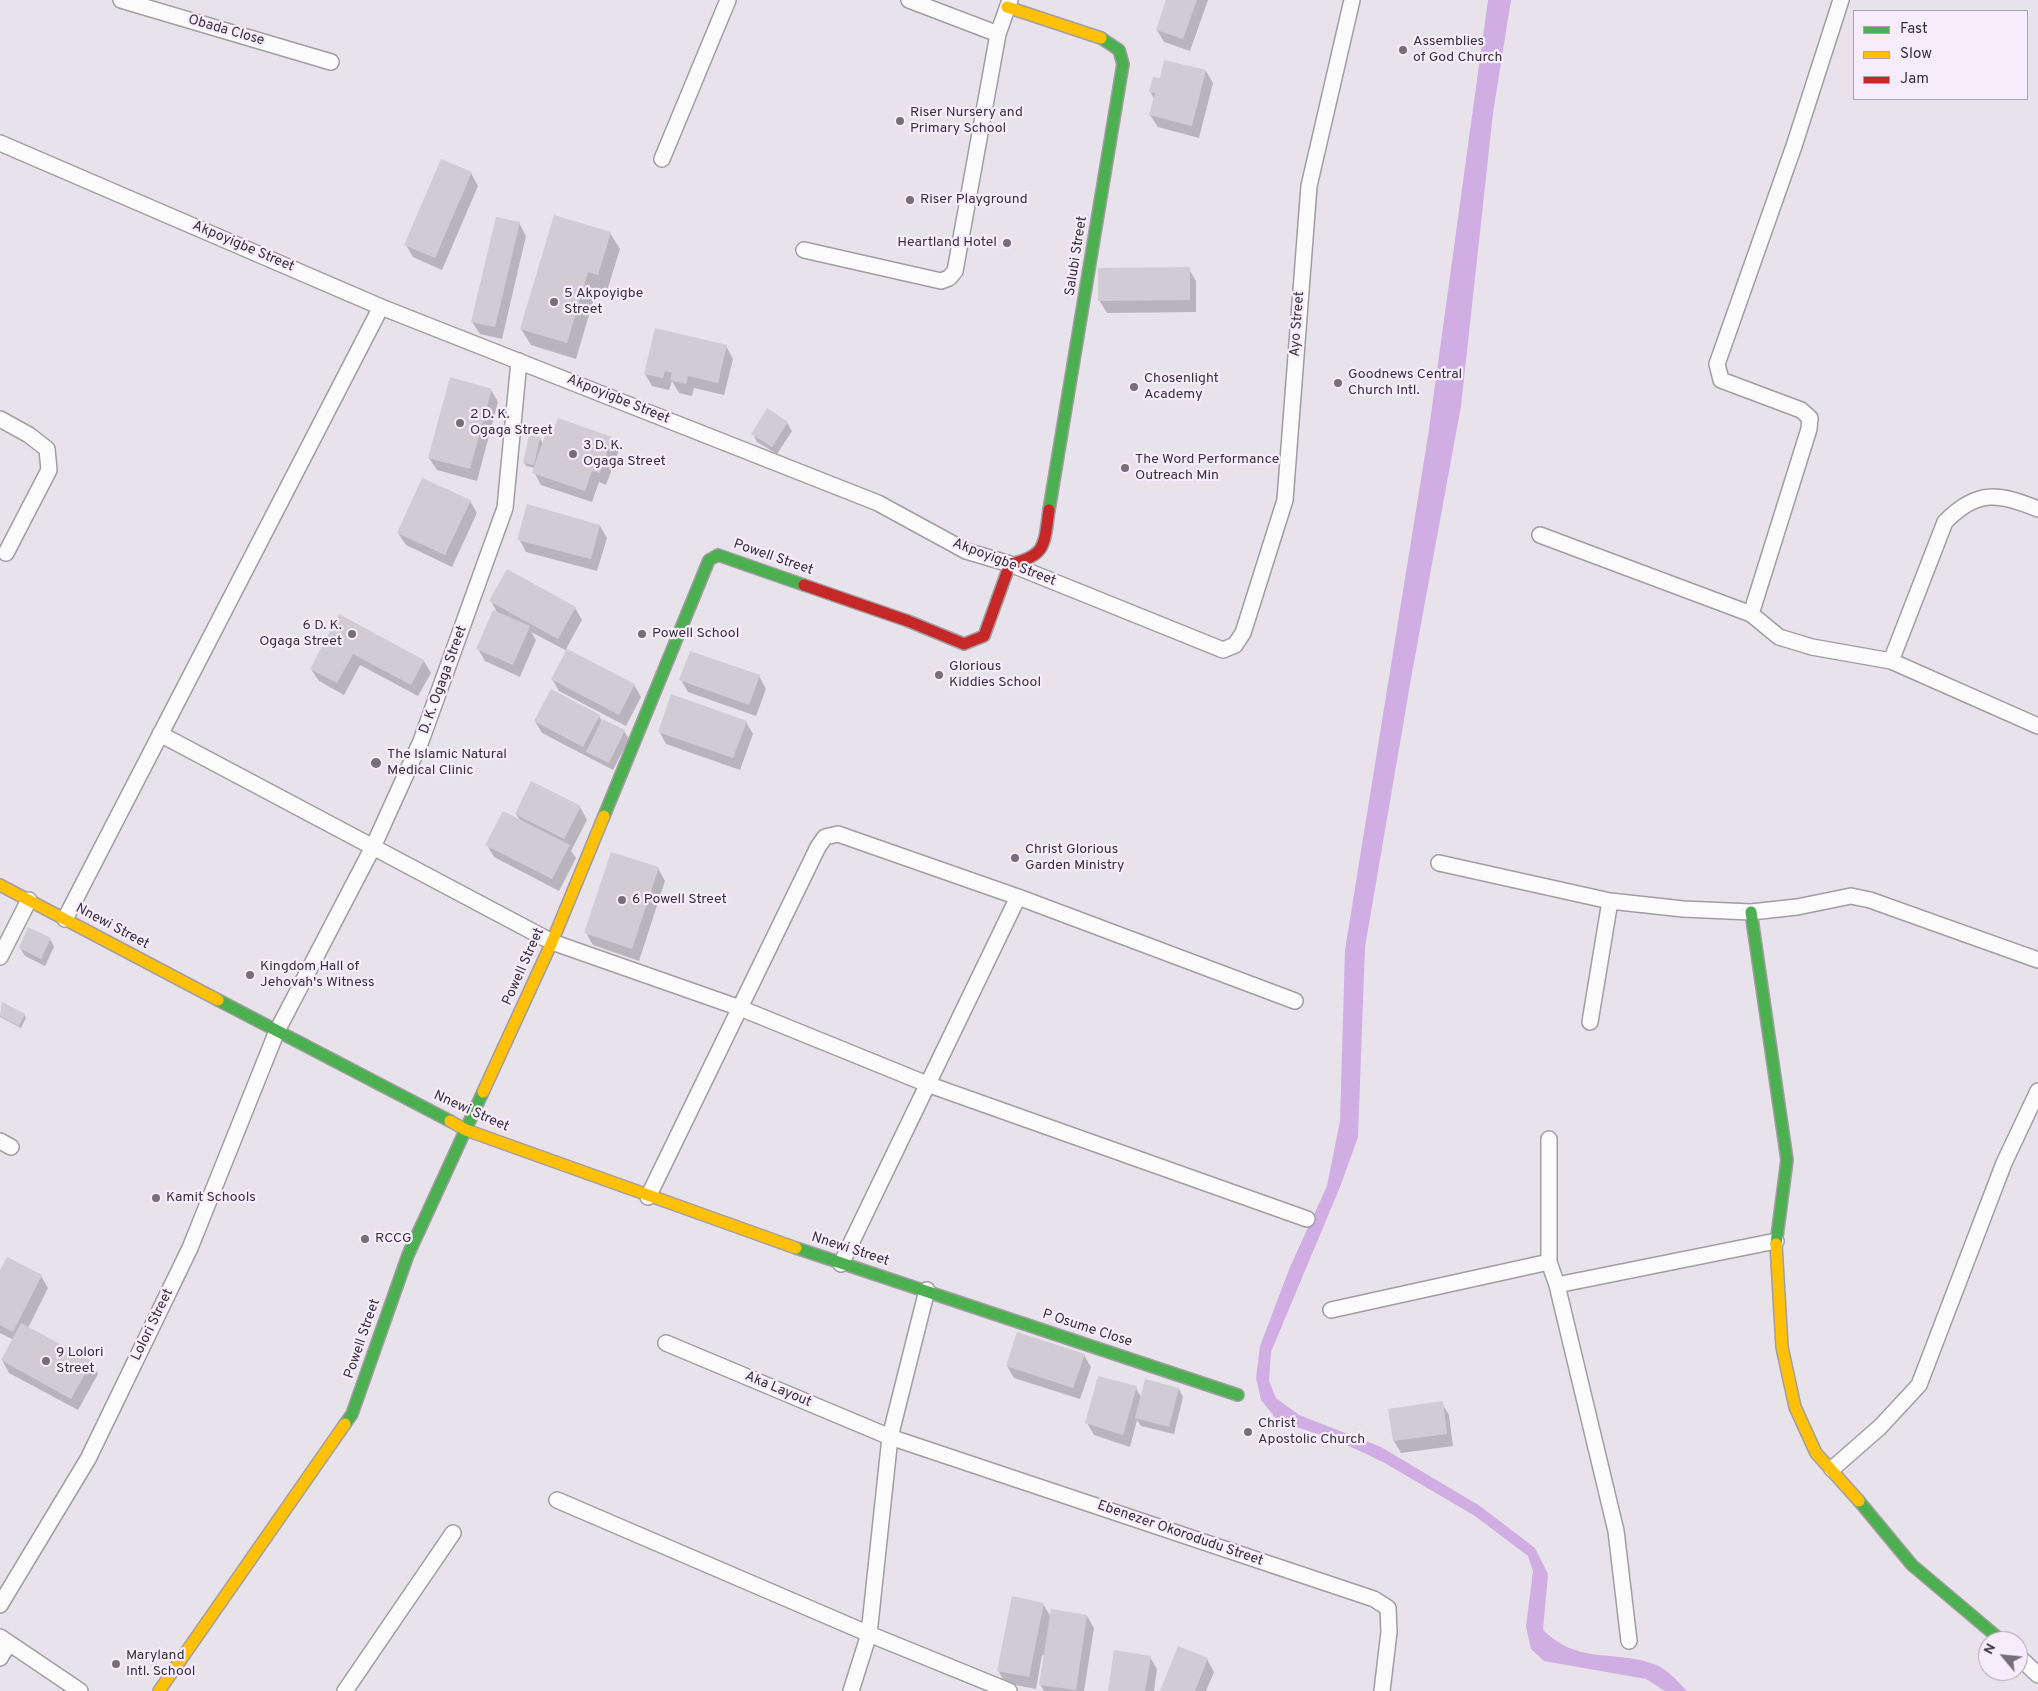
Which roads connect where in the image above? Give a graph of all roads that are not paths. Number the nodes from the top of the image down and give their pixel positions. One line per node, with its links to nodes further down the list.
1 (121, 0): 8 (street, Obada Close)
2 (728, 0): 10 (street)
3 (909, 0): 7 (street)
4 (1352, 0): 20 (street, Ayo Street)
5 (1841, 0): 19 (street)
6 (1009, 4): 7 (street); 18 (street, Salubi Street)
7 (998, 34): 11 (street)
8 (331, 62)
9 (0, 143): 12 (street, Akpoyigbe Street)
10 (662, 159)
11 (804, 250)
12 (381, 306): 13 (street, Akpoyigbe Street); 23 (street)
13 (519, 361): 18 (street, Akpoyigbe Street); 24 (street, D. K. Ogaga Street)
14 (0, 419): 17 (street)
15 (2038, 509): 21 (street)
16 (1540, 535): 19 (street)
17 (6, 553)
18 (1010, 564): 20 (street, Akpoyigbe Street); 32 (street, Powell Street)
19 (1751, 614): 21 (street)
20 (1235, 645)
21 (1891, 661): 22 (street)
22 (2038, 726)
23 (160, 734): 24 (street); 31 (street)
24 (373, 847): 32 (street); 38 (street, D. K. Ogaga Street)
25 (1439, 863): 29 (street)
26 (0, 885): 28 (street, Nnewi Street)
27 (1018, 897): 35 (street); 36 (street); 39 (street)
28 (29, 900): 31 (street, Nnewi Street); 33 (street)
29 (1610, 901): 30 (street); 37 (street)
30 (1751, 912): 34 (street); 45 (street)
31 (65, 919): 38 (street, Nnewi Street)
32 (552, 942): 36 (street); 41 (street, Powell Street)
33 (0, 957)
34 (2038, 960)
35 (1295, 1001)
36 (740, 1008): 39 (street); 43 (street)
37 (1590, 1022)
38 (278, 1032): 41 (street, Nnewi Street); 57 (street, Lolori Street)
39 (927, 1084): 44 (street); 47 (street)
40 (2038, 1091): 54 (street)
41 (466, 1130): 43 (street, Nnewi Street); 66 (street, Powell Street)
42 (1549, 1138): 46 (street)
43 (648, 1197): 47 (street, Nnewi Street)
44 (1308, 1219)
45 (1776, 1241): 48 (street); 54 (street)
46 (1549, 1262): 48 (street); 50 (street)
47 (841, 1264): 49 (street, Nnewi Street)
48 (1557, 1285): 61 (street)
49 (927, 1290): 52 (street, P Osume Close); 53 (street)
50 (1330, 1310)
51 (666, 1343): 53 (street, Aka Layout)
52 (1238, 1395)
53 (890, 1436): 59 (street); 70 (street, Ebenezer Okorodudu Street)
54 (1832, 1469): 58 (street)
55 (557, 1500): 59 (street)
56 (453, 1533): 67 (street)
57 (0, 1605)
58 (1990, 1631)
59 (869, 1634): 68 (street); 69 (street)
60 (4, 1640): 62 (street); 65 (street)
61 (1629, 1641)
62 (0, 1658)
63 (2028, 1666): 64 (street)
64 (2038, 1675)
65 (80, 1691)
66 (159, 1691)
67 (345, 1691)
68 (852, 1691)
69 (1009, 1691)
70 (1382, 1691)

